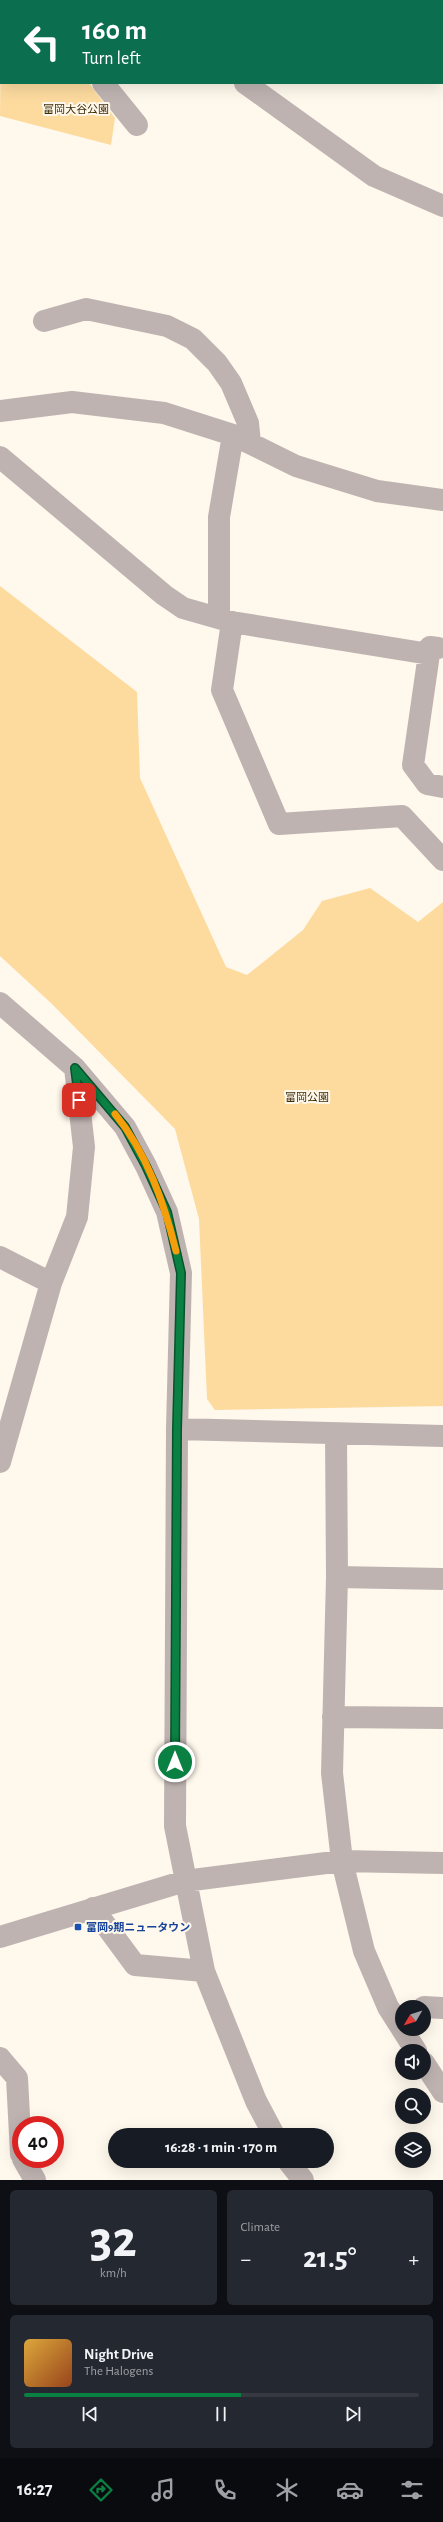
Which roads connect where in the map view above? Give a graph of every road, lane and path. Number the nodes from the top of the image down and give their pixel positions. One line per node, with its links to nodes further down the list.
1 (104, 84): 3 (street)
2 (246, 84): 4 (street)
3 (137, 125)
4 (443, 206)
5 (44, 321): 7 (street)
6 (0, 411): 7 (street)
7 (241, 439): 9 (street); 10 (street)
8 (0, 457): 10 (street)
9 (443, 500)
10 (225, 620): 11 (street); 13 (street)
11 (436, 651): 12 (street)
12 (443, 787)
13 (443, 860)
14 (0, 1003): 15 (street)
15 (75, 1068): 17 (street); 18 (street)
16 (0, 1257): 17 (street)
17 (51, 1283): 21 (street)
18 (177, 1429): 19 (street); 28 (street)
19 (336, 1434): 20 (street); 22 (street)
20 (443, 1436)
21 (0, 1462)
22 (337, 1577): 23 (street); 24 (street)
23 (443, 1579)
24 (333, 1717): 25 (street); 26 (street)
25 (443, 1718)
26 (342, 1861): 27 (street); 28 (street); 32 (street)
27 (443, 1863)
28 (185, 1881): 29 (street); 31 (street)
29 (93, 1908): 30 (street); 31 (street)
30 (0, 1937)
31 (204, 1971): 39 (street)
32 (395, 2007)
33 (431, 2008): 34 (street)
34 (443, 2008)
35 (0, 2058): 38 (street)
36 (431, 2074): 37 (street)
37 (443, 2092)
38 (19, 2116)
39 (270, 2128)
40 (28, 2168): 42 (street)
41 (294, 2168): 43 (street)
42 (35, 2180)
43 (303, 2180)

